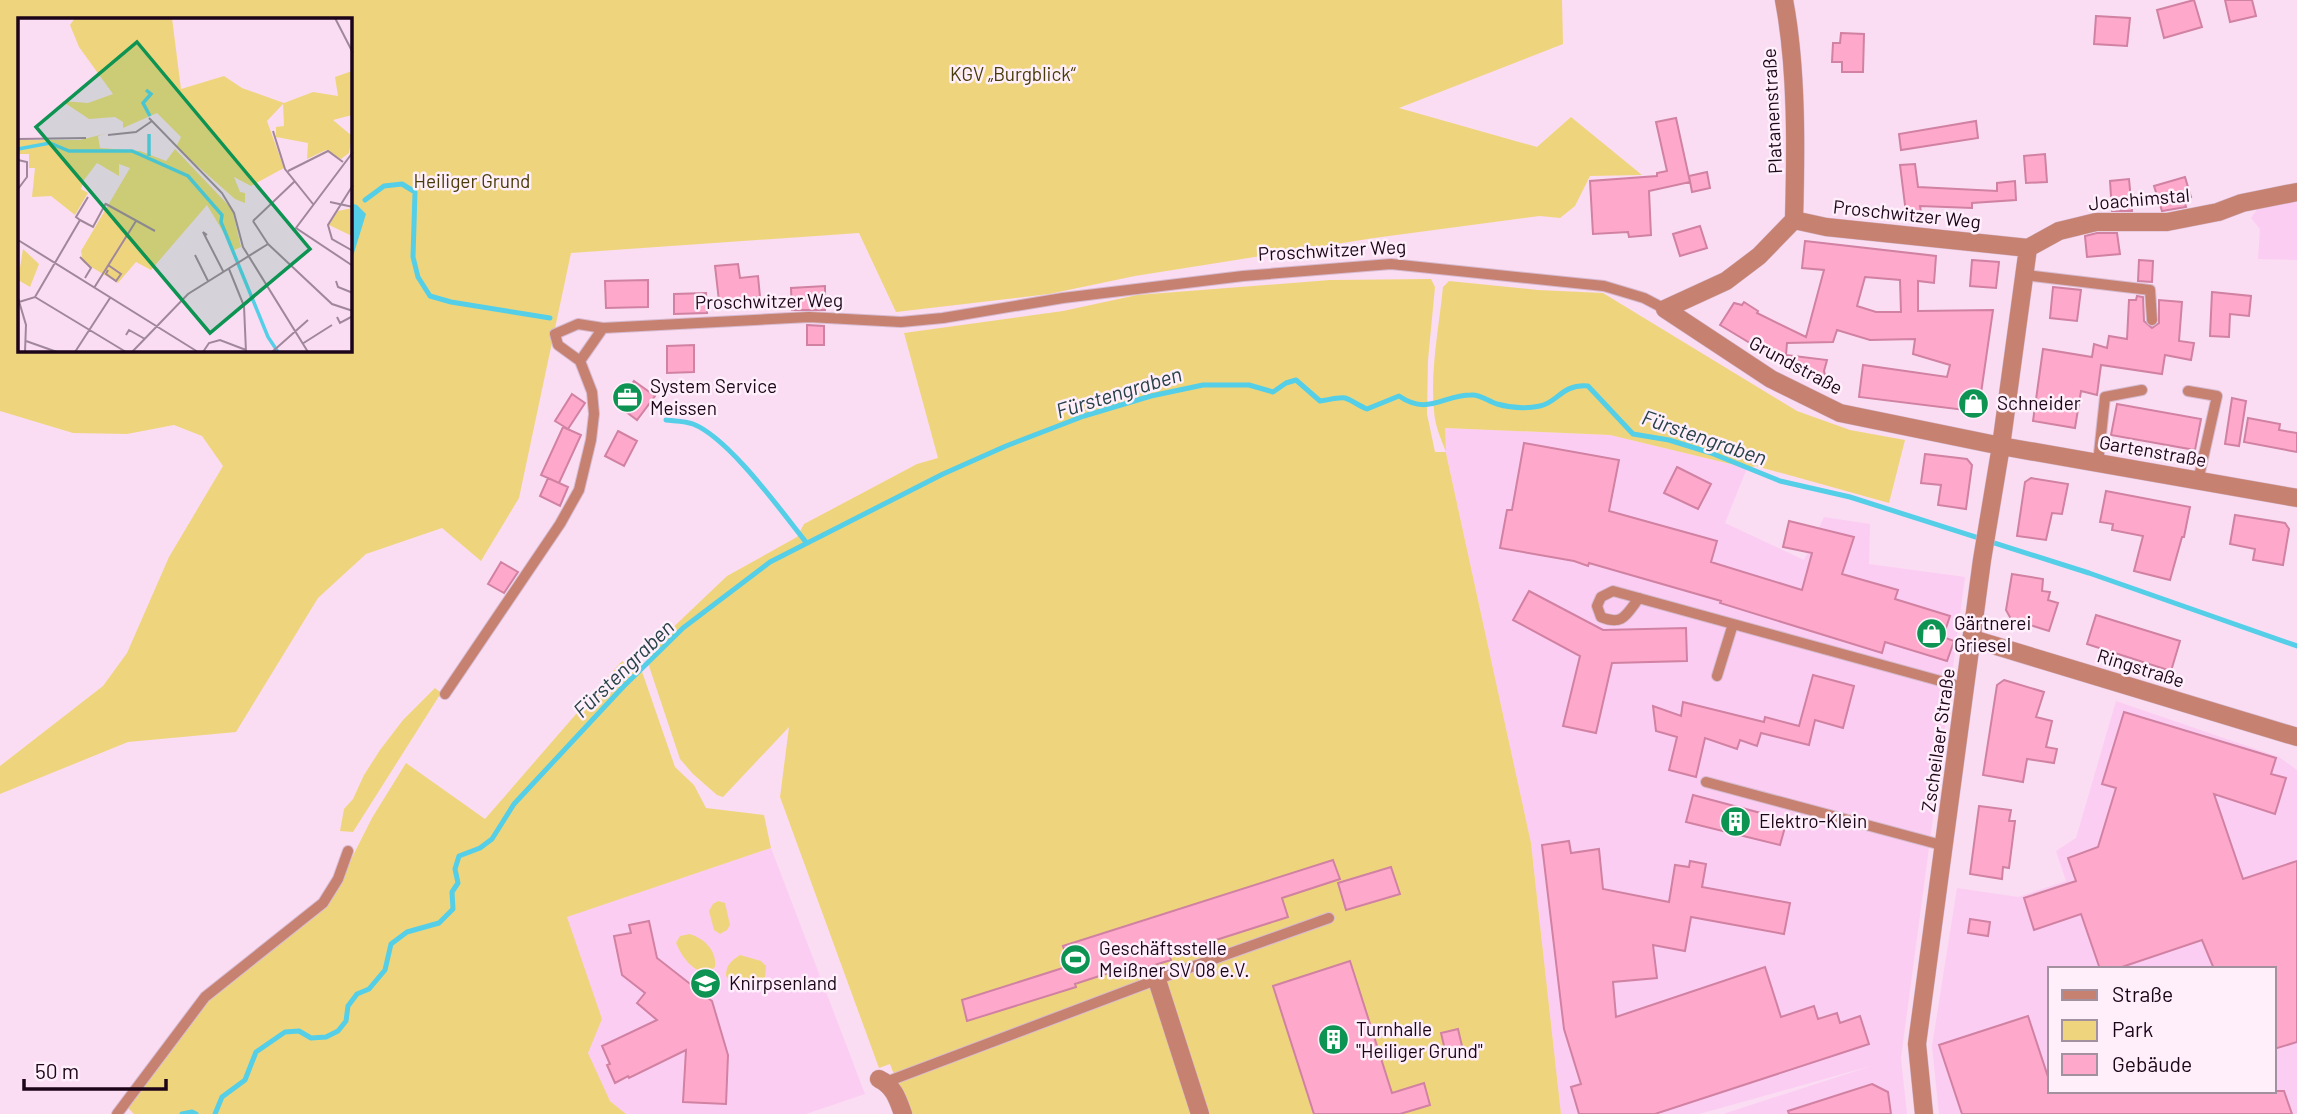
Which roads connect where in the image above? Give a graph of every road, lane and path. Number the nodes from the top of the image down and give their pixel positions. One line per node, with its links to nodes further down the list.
1 (1784, 0): 3 (street, Platanenstraße)
2 (2297, 192): 4 (street, Joachimstal)
3 (1794, 220): 4 (street, Proschwitzer Weg); 6 (street)
4 (2028, 248): 5 (street, Zscheilaer Straße)
5 (2025, 275): 7 (lane); 12 (street, Zscheilaer Straße)
6 (1665, 309): 8 (lane, Proschwitzer Weg); 12 (street, Grundstraße)
7 (2152, 320)
8 (603, 328): 9 (lane); 9 (lane, Proschwitzer Weg)
9 (580, 362): 21 (lane)
10 (2142, 390): 13 (lane)
11 (2188, 391): 14 (lane)
12 (2001, 446): 13 (street, Gartenstraße); 18 (street, Zscheilaer Straße)
13 (2098, 463): 14 (street, Gartenstraße)
14 (2198, 481): 15 (street, Gartenstraße)
15 (2297, 498)
16 (1639, 598): 17 (lane)
17 (1733, 624): 19 (lane); 20 (lane)
18 (1973, 639): 20 (street, Zscheilaer Straße); 22 (street, Ringstraße)
19 (1717, 676)
20 (1966, 688): 24 (street, Zscheilaer Straße)
21 (445, 694)
22 (2297, 737)
23 (1706, 782): 24 (lane)
24 (1945, 846): 32 (street, Zscheilaer Straße)
25 (348, 851): 29 (lane)
26 (1329, 918): 27 (lane)
27 (1157, 980): 28 (lane); 31 (street)
28 (883, 1080): 30 (street)
29 (117, 1114)
30 (903, 1114)
31 (1200, 1114)
32 (1924, 1114)

